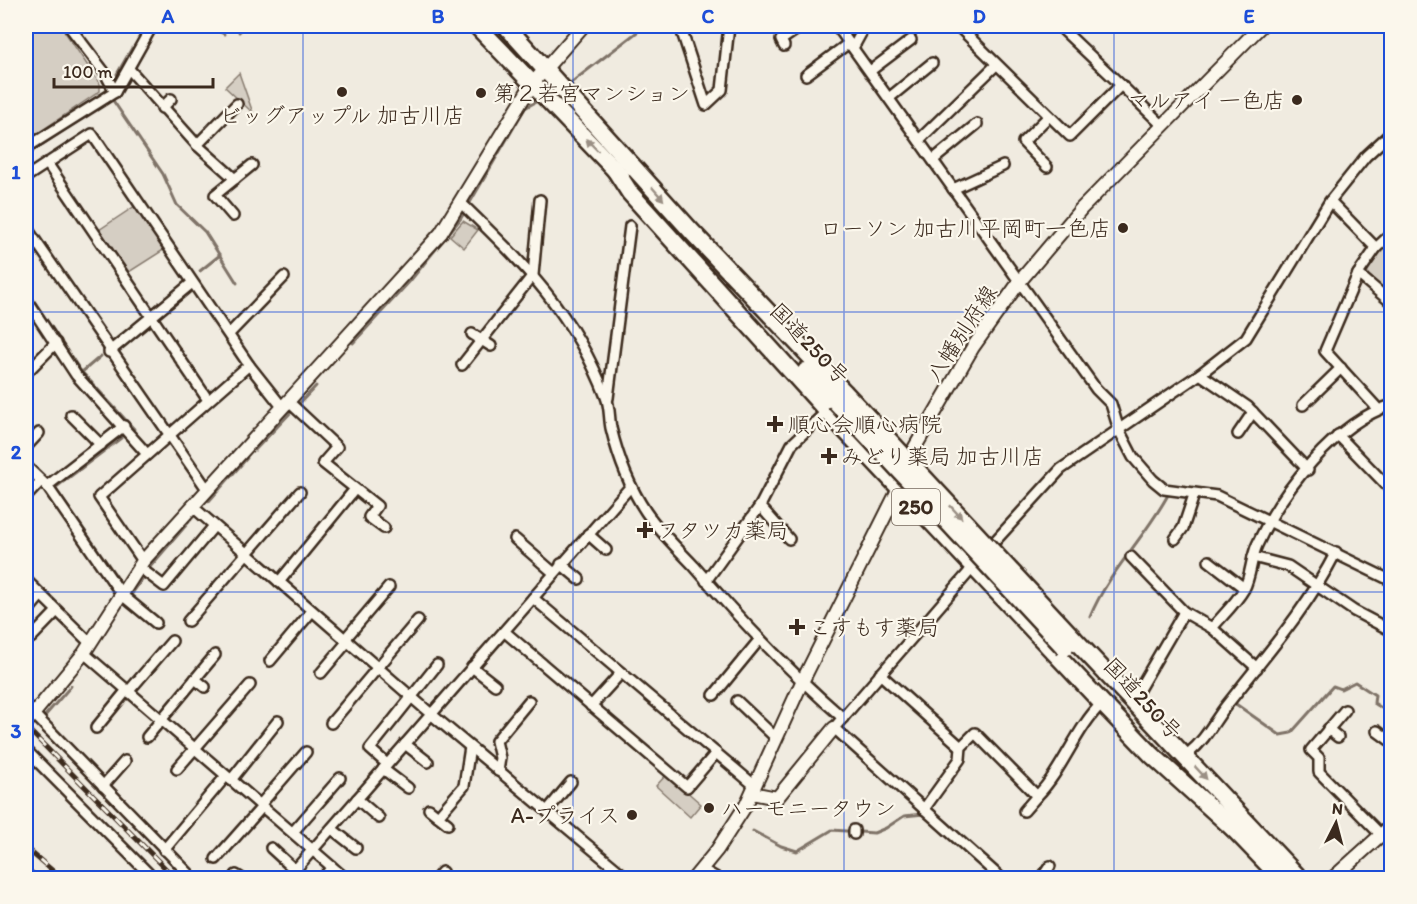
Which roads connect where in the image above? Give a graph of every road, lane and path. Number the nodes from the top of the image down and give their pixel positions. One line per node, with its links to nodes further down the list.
1 (69, 26): 25 (street)
2 (152, 26): 20 (street)
3 (477, 26): 23 (highway, 国道250号 / 250)
4 (506, 26): 19 (highway, 国道250号 / 250)
5 (583, 26): 19 (street)
6 (680, 26): 7 (street)
7 (729, 26)
8 (802, 26): 16 (street)
9 (837, 26): 15 (street)
10 (865, 26): 15 (street)
11 (958, 26): 18 (street)
12 (1059, 26): 24 (street)
13 (1261, 26): 32 (street, 八幡別府線)
14 (911, 40): 21 (street)
15 (851, 45): 21 (street); 22 (street)
16 (784, 46)
17 (932, 63): 26 (street)
18 (996, 65): 30 (street); 34 (street)
19 (545, 67): 23 (street); 73 (highway, 国道250号 / 250, one-way to 73)
20 (129, 69): 25 (street); 29 (street)
21 (870, 71): 26 (street)
22 (806, 75)
23 (532, 84): 47 (street); 73 (highway, 国道250号 / 250, one-way to 23)
24 (1121, 85): 30 (street); 32 (street)
25 (115, 92): 36 (street)
26 (889, 98): 34 (street)
27 (171, 99): 29 (street)
28 (237, 104): 35 (street)
29 (162, 108): 35 (street)
30 (1049, 116): 41 (street)
31 (977, 124): 37 (street)
32 (1163, 126): 56 (street, 八幡別府線)
33 (1392, 132): 46 (street)
34 (919, 140): 37 (street)
35 (197, 145): 43 (street)
36 (26, 148)
37 (933, 160): 44 (street)
38 (47, 163): 42 (street); 57 (street); 60 (street)
39 (252, 165): 43 (street)
40 (1003, 166): 44 (street)
41 (1047, 167)
42 (26, 177)
43 (234, 179): 48 (street)
44 (953, 189): 56 (street)
45 (540, 200): 54 (street)
46 (1330, 201): 52 (street); 70 (street)
47 (461, 203): 54 (street); 74 (street)
48 (233, 216)
49 (630, 226): 72 (street)
50 (26, 228): 65 (street)
51 (1392, 233): 52 (street)
52 (1376, 248): 53 (street)
53 (1358, 274): 59 (street); 68 (street)
54 (533, 275): 64 (street); 72 (street)
55 (284, 277): 61 (street)
56 (1020, 281): 81 (street); 95 (street, 八幡別府線)
57 (192, 283): 60 (street); 61 (street)
58 (26, 299): 63 (street)
59 (1392, 303)
60 (151, 317): 65 (street); 71 (street)
61 (229, 334): 66 (street)
62 (472, 334): 64 (street)
63 (56, 343): 69 (street); 80 (street)
64 (486, 343): 67 (street)
65 (110, 352): 84 (street)
66 (249, 365): 71 (street); 74 (street)
67 (462, 365)
68 (1341, 368): 75 (street); 77 (street)
69 (27, 370)
70 (1200, 374): 78 (street); 81 (street)
71 (208, 400): 84 (street)
72 (607, 401): 94 (street)
73 (835, 401): 95 (highway, 250); 103 (street); 146 (highway, 国道250号 / 250, bridge)
74 (286, 405): 89 (street); 96 (street)
75 (1303, 405)
76 (1392, 405): 77 (street)
77 (1378, 409): 85 (street)
78 (1253, 412): 83 (street); 91 (street)
79 (71, 415): 86 (street)
80 (124, 426): 86 (street); 88 (street)
81 (1119, 430): 100 (street); 119 (street)
82 (39, 433): 87 (street)
83 (1238, 434)
84 (168, 435): 88 (street); 96 (street)
85 (1338, 435): 91 (street); 98 (street)
86 (101, 445): 93 (street)
87 (26, 447)
88 (147, 454): 117 (street)
89 (323, 464): 92 (street); 97 (street)
90 (26, 466): 93 (street)
91 (1308, 470): 104 (street)
92 (316, 472)
93 (44, 484): 101 (street); 130 (street)
94 (631, 486): 107 (street); 123 (street)
95 (899, 488): 119 (highway, 250); 158 (street, 八幡別府線)
96 (207, 489): 102 (street)
97 (356, 489): 106 (street); 125 (street)
98 (1392, 491)
99 (300, 492): 113 (street)
100 (1194, 495): 104 (street); 110 (street)
101 (26, 498)
102 (192, 506): 105 (street); 117 (street)
103 (760, 506): 109 (street); 123 (street)
104 (1269, 519): 112 (street); 115 (street)
105 (214, 526): 113 (street); 117 (street)
106 (384, 528)
107 (588, 534): 111 (street); 118 (street)
108 (515, 539): 120 (street)
109 (789, 539)
110 (1175, 539)
111 (606, 550)
112 (1336, 552): 124 (street); 127 (street)
113 (246, 554): 125 (street); 137 (street)
114 (1131, 557): 134 (street)
115 (1253, 557): 127 (street); 128 (street)
116 (1209, 561): 128 (street)
117 (141, 564): 130 (street)
118 (561, 564): 120 (street); 121 (street)
119 (974, 566): 156 (street); 168 (highway, 250)
120 (554, 573): 131 (street)
121 (579, 579)
122 (26, 580): 129 (street)
123 (706, 581): 143 (street)
124 (1392, 581)
125 (279, 582): 133 (street)
126 (389, 587): 144 (street)
127 (1318, 587): 140 (street); 153 (street)
128 (1244, 588): 139 (street)
129 (41, 595): 132 (street); 135 (street)
130 (122, 596): 138 (street); 147 (street)
131 (533, 598): 141 (street); 155 (street)
132 (57, 611): 142 (street); 147 (street)
133 (312, 611): 144 (street); 149 (street)
134 (1184, 612): 139 (street); 163 (street)
135 (26, 613)
136 (418, 620): 151 (street)
137 (188, 621)
138 (156, 623)
139 (1212, 628): 153 (street)
140 (1391, 631)
141 (505, 632): 152 (street); 169 (street)
142 (31, 639)
143 (760, 639): 158 (street); 164 (street)
144 (346, 640): 151 (street); 154 (street)
145 (166, 643): 162 (street)
146 (1070, 644): 222 (highway, 国道250号 / 250); 248 (highway, 国道250号 / 250, one-way to 248)
147 (87, 648): 162 (street); 171 (street)
148 (215, 655): 157 (street)
149 (270, 661)
150 (437, 665): 165 (street)
151 (377, 667): 165 (street); 176 (street)
152 (472, 667): 160 (street); 172 (street)
153 (1257, 668): 194 (street)
154 (321, 673)
155 (621, 673): 169 (street); 193 (street)
156 (880, 674): 173 (street); 189 (street)
157 (195, 679): 161 (street); 174 (street)
158 (802, 682): 173 (street); 184 (street, 八幡別府線)
159 (250, 685): 190 (street)
160 (495, 685)
161 (205, 687)
162 (128, 691): 174 (street); 177 (street)
163 (1138, 692)
164 (714, 695)
165 (412, 696): 172 (street); 197 (street)
166 (529, 700): 199 (street)
167 (737, 701): 184 (street)
168 (1102, 703): 209 (street); 222 (highway, 250)
169 (591, 705): 193 (street)
170 (1344, 710): 179 (street)
171 (28, 714): 204 (street)
172 (431, 714): 187 (street); 188 (street)
173 (843, 718): 178 (street)
174 (160, 719): 182 (street); 190 (street)
175 (278, 721): 185 (street)
176 (331, 723)
177 (96, 728)
178 (834, 728): 206 (street); 214 (street)
179 (1328, 729): 183 (street); 208 (street)
180 (1377, 730): 186 (street)
181 (252, 733): 185 (street)
182 (147, 737)
183 (1338, 737)
184 (776, 738): 206 (street, 八幡別府線)
185 (262, 741): 200 (street)
186 (1392, 742)
187 (405, 744): 196 (street); 197 (street)
188 (470, 747): 199 (street); 217 (street)
189 (961, 747): 209 (street); 214 (street)
190 (194, 749): 198 (street); 200 (street)
191 (26, 750): 238 (street)
192 (306, 752): 212 (street)
193 (716, 753): 206 (street)
194 (1189, 753)
195 (125, 761): 204 (street)
196 (428, 762)
197 (385, 766): 205 (street); 210 (street)
198 (177, 769)
199 (498, 771): 216 (street)
200 (228, 778): 212 (street); 228 (street)
201 (340, 778): 207 (street)
202 (571, 782): 216 (street)
203 (321, 783): 207 (street)
204 (103, 786): 228 (street)
205 (408, 788)
206 (753, 789): 236 (street, 八幡別府線)
207 (330, 790): 223 (street)
208 (1340, 795): 211 (street); 224 (street)
209 (1037, 796): 215 (street)
210 (357, 799): 218 (street); 221 (street)
211 (1333, 802)
212 (261, 806): 223 (street); 225 (street)
213 (429, 809): 217 (street)
214 (924, 809): 245 (street)
215 (1024, 811)
216 (547, 812): 243 (street)
217 (438, 816): 219 (street)
218 (379, 818)
219 (448, 824)
220 (1392, 825): 224 (street)
221 (333, 829): 227 (street); 230 (street)
222 (1235, 830): 247 (highway, 国道250号 / 250)
223 (292, 832): 230 (street)
224 (1381, 835): 249 (street)
225 (229, 844): 229 (street); 231 (street)
226 (271, 848): 234 (street)
227 (356, 848)
228 (164, 849): 239 (street)
229 (238, 851)
230 (313, 851): 233 (street); 234 (street)
231 (216, 859)
232 (1050, 866): 246 (street)
233 (332, 867): 241 (street); 242 (street)
234 (296, 870): 240 (street)
235 (26, 874): 237 (street)
236 (698, 874): 244 (street)
237 (31, 879)
238 (153, 879)
239 (193, 879)
240 (288, 879)
241 (323, 879)
242 (345, 879)
243 (627, 879)
244 (717, 879)
245 (1001, 879)
246 (1042, 879)
247 (1281, 879)
248 (1299, 879)
249 (1333, 879)

